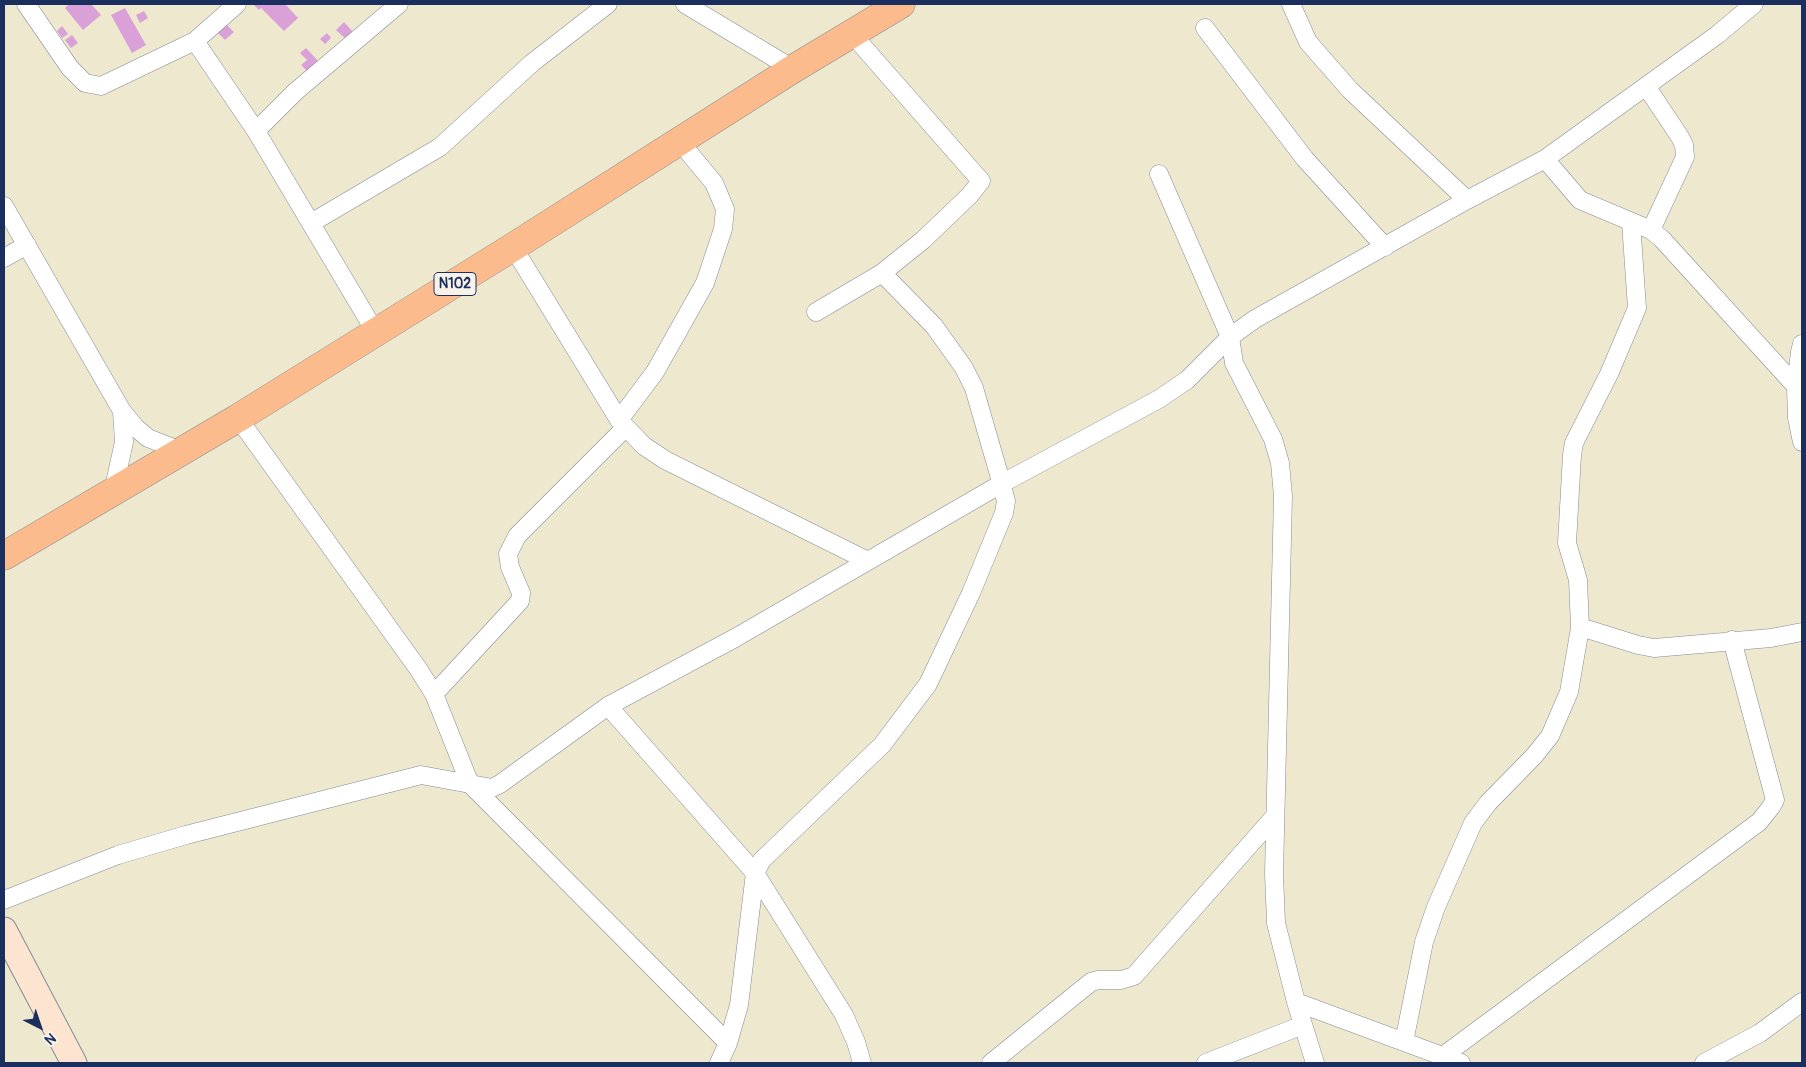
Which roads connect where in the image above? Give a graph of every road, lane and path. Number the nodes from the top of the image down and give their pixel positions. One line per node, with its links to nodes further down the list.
1 (26, 4): 11 (street)
2 (237, 4): 11 (street)
3 (399, 4): 14 (street)
4 (608, 4): 21 (street)
5 (685, 4): 12 (street)
6 (901, 4): 10 (main road, N102)
7 (1291, 4): 18 (street)
8 (1754, 4): 13 (street)
9 (1205, 28): 25 (street)
10 (852, 34): 12 (main road, N102); 27 (street)
11 (195, 41): 14 (street)
12 (793, 70): 15 (main road, N102)
13 (1646, 86): 16 (street); 22 (street)
14 (256, 131): 21 (street)
15 (680, 142): 24 (main road, N102); 35 (street)
16 (1545, 159): 18 (street); 20 (street)
17 (1159, 174): 30 (street)
18 (1467, 200): 25 (street)
19 (4, 206): 23 (street)
20 (1631, 222): 22 (street); 42 (street)
21 (311, 223): 29 (street)
22 (1651, 230): 32 (street)
23 (27, 245): 26 (street); 33 (street)
24 (513, 247): 29 (main road, N102); 35 (street)
25 (1385, 247): 30 (street)
26 (4, 258)
27 (882, 272): 28 (street); 38 (street)
28 (816, 312)
29 (376, 333): 34 (main road, N102)
30 (1230, 337): 38 (street); 48 (street)
31 (1802, 344): 32 (street)
32 (1799, 390): 36 (street)
33 (122, 411): 37 (street); 39 (street)
34 (238, 418): 37 (main road, N102); 45 (street)
35 (622, 424): 41 (street); 45 (street)
36 (1802, 442)
37 (181, 451): 39 (main road, N102)
38 (1001, 484): 41 (street); 49 (street)
39 (113, 492): 40 (main road, N102)
40 (4, 556)
41 (868, 562): 46 (street)
42 (1580, 628): 44 (street); 55 (street)
43 (1802, 632): 44 (street)
44 (1732, 640): 57 (street)
45 (434, 694): 47 (street)
46 (608, 706): 47 (street); 49 (street)
47 (470, 784): 50 (street); 56 (street)
48 (1275, 816): 52 (street); 61 (street)
49 (755, 873): 56 (street); 60 (street)
50 (4, 900)
51 (4, 930): 58 (street)
52 (1296, 1002): 54 (street); 55 (street)
53 (1802, 1002): 65 (street)
54 (1303, 1024): 62 (street); 63 (street)
55 (1404, 1042): 57 (street)
56 (728, 1043): 59 (street)
57 (1443, 1056): 64 (street)
58 (74, 1063)
59 (719, 1063)
60 (862, 1063)
61 (991, 1063)
62 (1206, 1063)
63 (1315, 1063)
64 (1461, 1063)
65 (1704, 1063)

